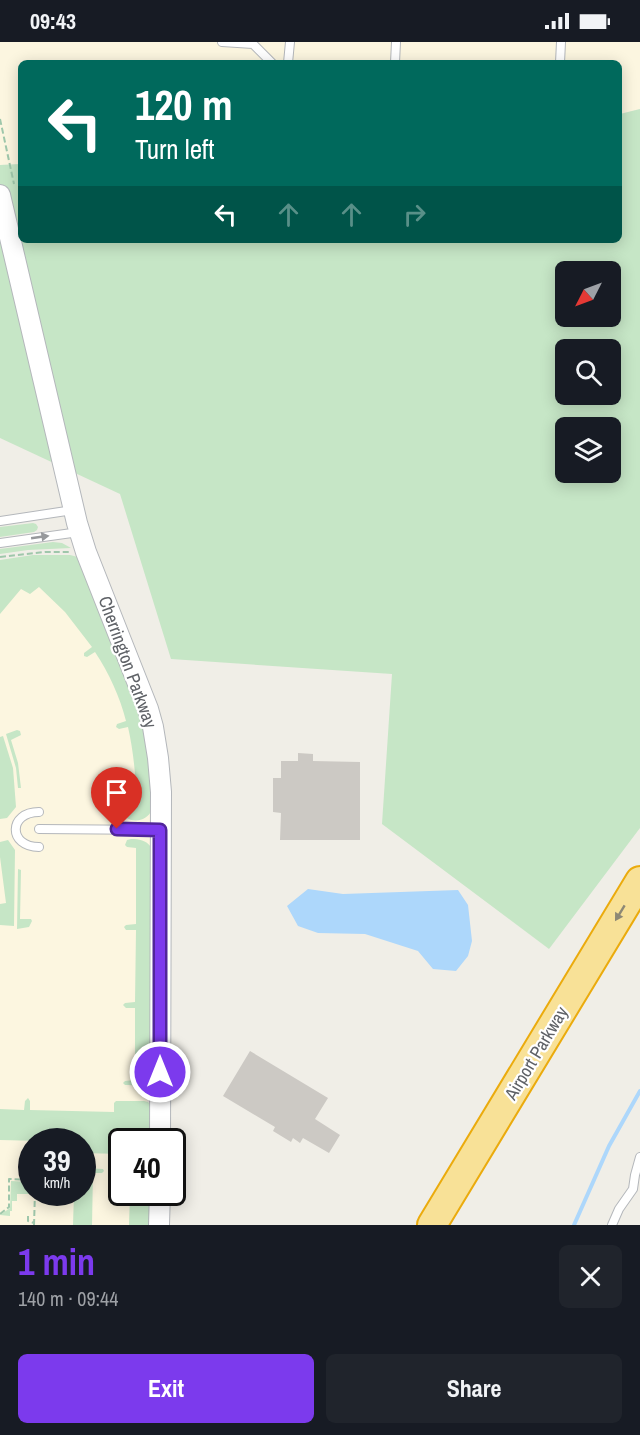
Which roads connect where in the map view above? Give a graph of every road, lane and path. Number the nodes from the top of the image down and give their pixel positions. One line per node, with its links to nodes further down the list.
1 (222, 42): 5 (lane)
2 (290, 42): 6 (lane)
3 (396, 42): 7 (lane)
4 (561, 42): 8 (lane)
5 (269, 60)
6 (288, 60)
7 (395, 60)
8 (560, 60)
9 (0, 119): 10 (path)
10 (7, 189): 11 (street, Cherrington Parkway)
11 (18, 242)
12 (18, 243): 13 (street, Cherrington Parkway)
13 (74, 510): 14 (lane); 15 (street, Cherrington Parkway)
14 (0, 521)
15 (80, 532): 16 (lane, one-way to 15); 21 (street, Cherrington Parkway)
16 (0, 543)
17 (71, 552): 18 (path)
18 (0, 557)
19 (39, 812): 22 (lane)
20 (39, 829): 21 (lane)
21 (160, 830): 25 (street, Cherrington Parkway)
22 (39, 847)
23 (640, 881): 34 (highway, Airport Parkway, one-way to 34)
24 (640, 919): 35 (highway, Airport Parkway)
25 (160, 1128)
26 (640, 1157): 36 (lane)
27 (18, 1179): 30 (path)
28 (35, 1206): 32 (path)
29 (160, 1206): 33 (street)
30 (0, 1214)
31 (28, 1216): 32 (path)
32 (34, 1224)
33 (159, 1225)
34 (432, 1225)
35 (454, 1225)
36 (612, 1225)

